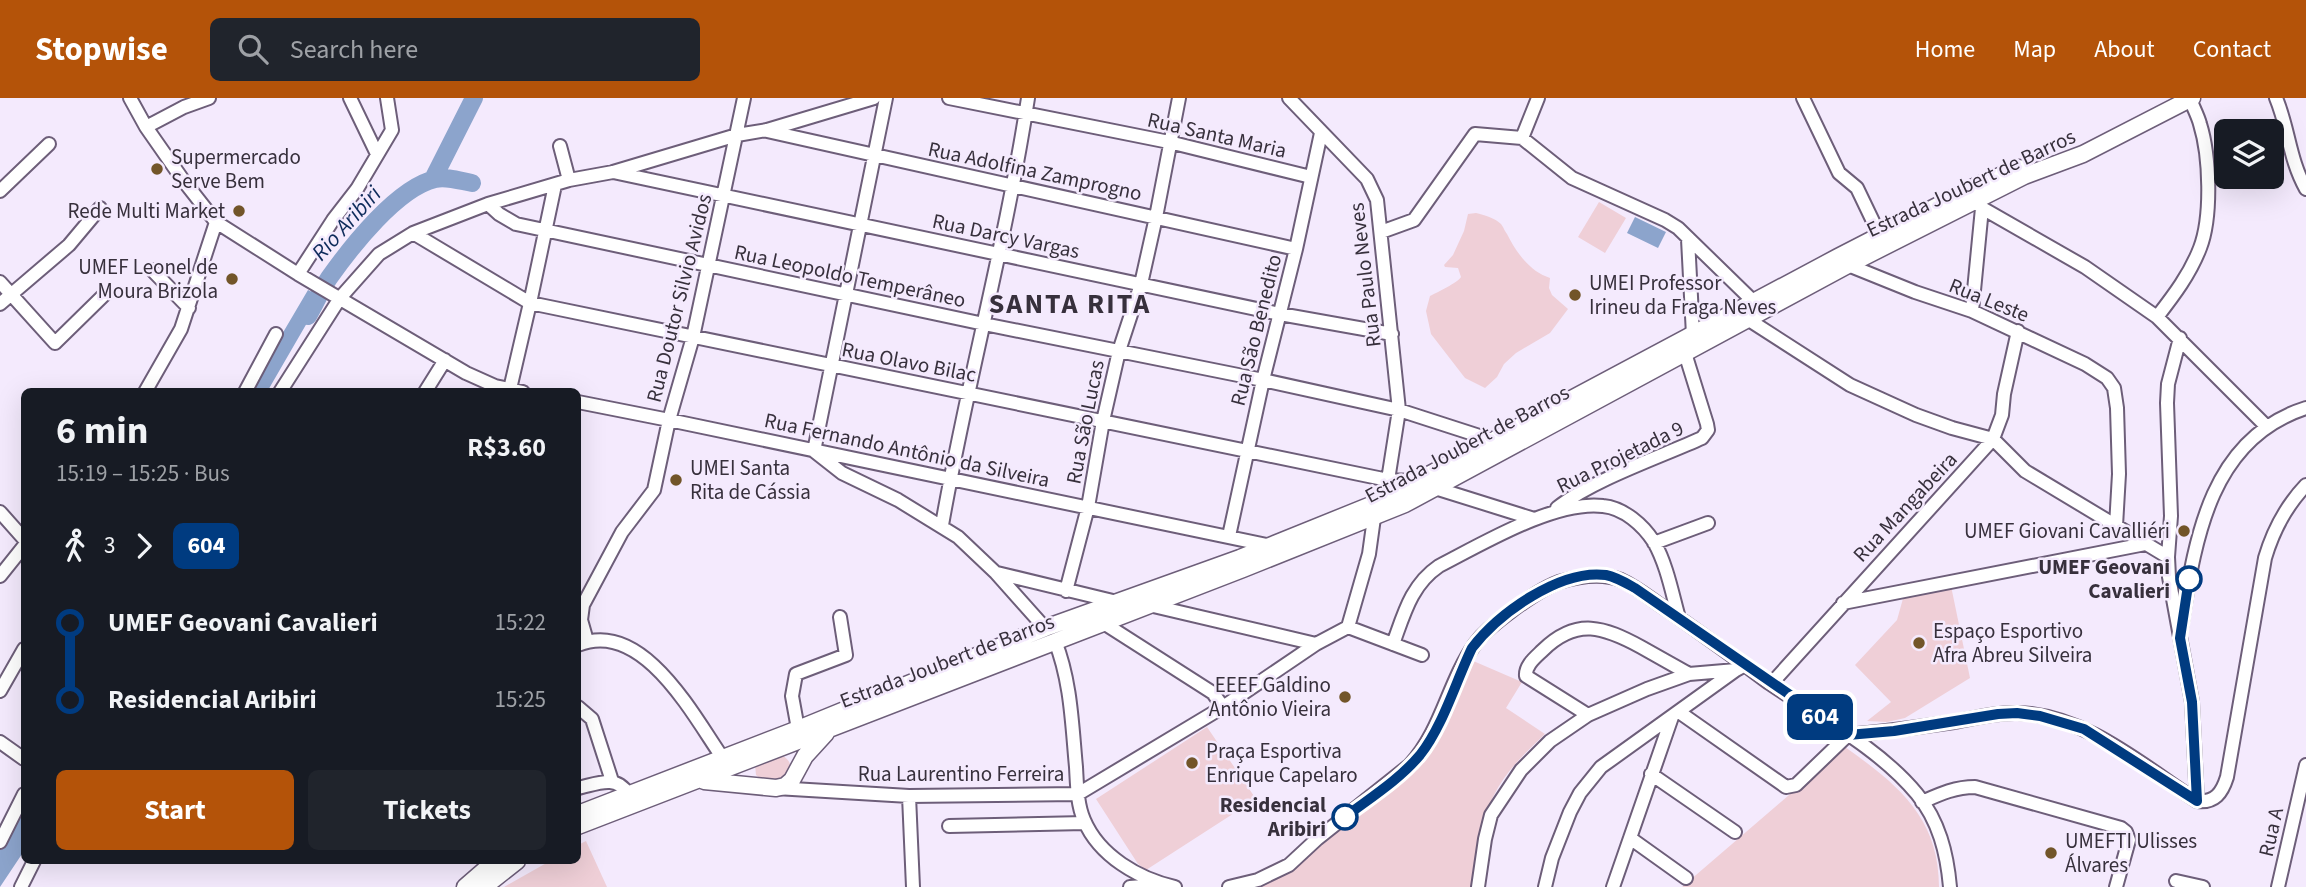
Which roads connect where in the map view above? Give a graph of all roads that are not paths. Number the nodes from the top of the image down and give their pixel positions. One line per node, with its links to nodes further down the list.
1 (130, 98): 19 (street)
2 (209, 98): 17 (street)
3 (350, 98): 27 (street)
4 (387, 98): 27 (street)
5 (744, 98): 22 (street, Rua Doutor Silvio Avidos)
6 (874, 98): 20 (street)
7 (886, 98): 28 (street)
8 (949, 98): 18 (street, Rua Santa Maria)
9 (1028, 98): 18 (street)
10 (1179, 98): 24 (street, Rua São Lucas)
11 (1289, 98): 21 (street, Rua Paulo Neves)
12 (1538, 98): 23 (street)
13 (1803, 98): 46 (street)
14 (2171, 98): 46 (main road, Estrada Joubert de Barros)
15 (2276, 98): 34 (street)
16 (2191, 99): 38 (main road, Estrada Joubert de Barros); 66 (street)
17 (183, 103): 19 (street)
18 (1026, 114): 24 (street, Rua Santa Maria); 32 (street)
19 (146, 127): 41 (street)
20 (767, 130): 22 (street); 28 (street, Rua Adolfina Zamprogno)
21 (1321, 133): 30 (street, Rua São Benedito); 44 (street, Rua Paulo Neves)
22 (737, 135): 29 (street); 36 (street, Rua Doutor Silvio Avidos)
23 (1522, 138): 44 (street); 47 (street)
24 (1169, 142): 30 (street, Rua Santa Maria); 40 (street, Rua São Lucas)
25 (49, 144): 35 (street)
26 (561, 146): 31 (street)
27 (377, 154): 53 (street)
28 (873, 156): 32 (street, Rua Adolfina Zamprogno); 42 (street)
29 (613, 172): 31 (street); 36 (street, Rua Darcy Vargas)
30 (1311, 177): 48 (street, Rua São Benedito)
31 (569, 180): 33 (street)
32 (1014, 184): 40 (street, Rua Adolfina Zamprogno); 49 (street)
33 (555, 185): 37 (street); 43 (street)
34 (2306, 189)
35 (0, 191)
36 (723, 197): 42 (street, Rua Darcy Vargas); 50 (street, Rua Doutor Silvio Avidos)
37 (488, 204): 43 (street, Rua Leopoldo Temperâneo); 45 (street)
38 (1978, 204): 51 (main road, Estrada Joubert de Barros); 64 (street); 66 (street)
39 (100, 208): 56 (street)
40 (1156, 217): 48 (street, Rua Adolfina Zamprogno); 55 (street, Rua São Lucas)
41 (215, 222): 53 (street); 63 (street)
42 (858, 225): 49 (street, Rua Darcy Vargas); 58 (street)
43 (545, 230): 50 (street, Rua Leopoldo Temperâneo); 60 (street)
44 (1381, 232): 71 (street, Rua Paulo Neves)
45 (413, 233): 59 (street); 60 (street, Rua Olavo Bilac)
46 (1880, 236): 61 (main road, Estrada Joubert de Barros)
47 (1688, 239): 61 (street); 72 (street)
48 (1296, 248): 65 (street, Rua São Benedito)
49 (997, 255): 55 (street, Rua Darcy Vargas); 68 (street)
50 (709, 265): 58 (street, Rua Leopoldo Temperâneo); 73 (street, Rua Doutor Silvio Avidos)
51 (1848, 265): 64 (street, Rua Leste); 67 (main road, Estrada Joubert de Barros)
52 (152, 270): 63 (street)
53 (298, 274): 59 (street)
54 (0, 282): 56 (street)
55 (1141, 284): 65 (street, Rua Darcy Vargas); 75 (street, Rua São Lucas)
56 (11, 294): 57 (street); 62 (street)
57 (105, 294)
58 (846, 294): 68 (street, Rua Leopoldo Temperâneo); 78 (street)
59 (334, 295): 77 (street); 82 (street)
60 (530, 303): 73 (street, Rua Olavo Bilac); 85 (street)
61 (1755, 303): 72 (main road, Estrada Joubert de Barros)
62 (0, 304)
63 (189, 308): 80 (street)
64 (1972, 311): 69 (street, Rua Leste)
65 (1280, 314): 71 (street, Rua Darcy Vargas); 79 (street, Rua São Benedito)
66 (2157, 317): 74 (street)
67 (1749, 320): 76 (main road, Estrada Joubert de Barros); 93 (street)
68 (984, 324): 75 (street, Rua Leopoldo Temperâneo); 86 (street)
69 (2018, 331): 93 (street, Rua Mangabeira); 109 (street, Rua Leste)
70 (276, 334): 81 (street)
71 (1392, 334): 89 (street, Rua Paulo Neves)
72 (1693, 335): 94 (main road, Estrada Joubert de Barros)
73 (692, 337): 78 (street, Rua Olavo Bilac); 90 (street, Rua Doutor Silvio Avidos)
74 (2180, 338): 92 (street); 116 (street)
75 (1119, 351): 79 (street, Rua Leopoldo Temperâneo); 91 (street, Rua São Lucas)
76 (1685, 353): 101 (main road, Estrada Joubert de Barros); 104 (street, Rua Projetada 9)
77 (445, 360): 83 (street); 84 (street)
78 (831, 366): 86 (street, Rua Olavo Bilac); 95 (street)
79 (1263, 380): 89 (street, Rua Leopoldo Temperâneo); 96 (street, Rua São Benedito)
80 (147, 388)
81 (246, 388)
82 (282, 388)
83 (428, 388)
84 (507, 388)
85 (517, 388)
86 (969, 393): 91 (street, Rua Olavo Bilac); 97 (street)
87 (581, 403): 90 (street, Rua Fernando Antônio da Silveira)
88 (2306, 408): 92 (street)
89 (1399, 410): 94 (street, Rua Leopoldo Temperâneo); 98 (street, Rua Paulo Neves)
90 (669, 419): 95 (street, Rua Fernando Antônio da Silveira); 130 (street, Rua Doutor Silvio Avidos)
91 (1103, 421): 96 (street, Rua Olavo Bilac); 102 (street, Rua São Lucas)
92 (2266, 426): 129 (street)
93 (1993, 439): 109 (street); 122 (street, Rua Mangabeira)
94 (1495, 441): 99 (main road, Estrada Joubert de Barros)
95 (814, 451): 97 (street, Rua Fernando Antônio da Silveira); 108 (street)
96 (1247, 451): 98 (street, Rua Olavo Bilac); 111 (street, Rua São Benedito)
97 (950, 480): 102 (street, Rua Fernando Antônio da Silveira); 108 (street)
98 (1388, 480): 99 (street, Rua Olavo Bilac)
99 (1415, 481): 114 (main road, Estrada Joubert de Barros)
100 (2306, 485): 164 (street)
101 (1435, 488): 105 (main road, Estrada Joubert de Barros); 106 (street)
102 (1088, 507): 111 (street, Rua Fernando Antônio da Silveira); 120 (street, Rua São Lucas)
103 (0, 512): 110 (street)
104 (1550, 514): 106 (street); 112 (street)
105 (1374, 518): 117 (main road, Estrada Joubert de Barros); 127 (street)
106 (1534, 519): 132 (street)
107 (1707, 523): 112 (street)
108 (942, 525): 118 (street)
109 (2116, 526): 113 (street)
110 (21, 536)
111 (1229, 536): 114 (street, Rua Fernando Antônio da Silveira); 117 (street)
112 (1654, 543): 125 (street)
113 (2145, 544): 116 (street); 122 (street)
114 (1271, 546): 117 (main road, Estrada Joubert de Barros)
115 (21, 550): 119 (street)
116 (2168, 557): 129 (street)
117 (1242, 563): 121 (main road, Estrada Joubert de Barros); 123 (main road, Estrada Joubert de Barros)
118 (996, 572): 120 (street); 128 (street)
119 (0, 576)
120 (1066, 591): 121 (street)
121 (1117, 602): 128 (main road, Estrada Joubert de Barros)
122 (1843, 603): 137 (street, Rua Mangabeira)
123 (1148, 605): 126 (main road, Estrada Joubert de Barros); 131 (street)
124 (840, 617): 144 (street)
125 (1679, 618): 135 (street); 184 (street)
126 (1102, 622): 128 (main road, Estrada Joubert de Barros); 139 (street)
127 (1348, 627): 131 (street, Rua Laurentino Ferreira); 132 (street)
128 (1050, 635): 143 (main road, Estrada Joubert de Barros); 144 (main road, Estrada Joubert de Barros); 161 (street)
129 (2180, 638): 164 (street)
130 (582, 643): 150 (street)
131 (1316, 644): 139 (street, Rua Laurentino Ferreira)
132 (1393, 644): 134 (street)
133 (21, 654): 138 (street)
134 (1422, 655)
135 (1741, 667): 136 (street); 137 (street); 141 (street)
136 (1689, 674): 142 (street); 142 (street)
137 (1771, 684): 145 (street)
138 (0, 691)
139 (1223, 707): 161 (street, Rua Laurentino Ferreira)
140 (581, 710): 154 (street)
141 (1675, 714): 145 (street); 153 (street); 186 (street)
142 (1588, 715): 185 (street)
143 (833, 727): 148 (main road, Estrada Joubert de Barros); 152 (main road)
144 (798, 729): 147 (main road, Estrada Joubert de Barros)
145 (1848, 735): 164 (street); 165 (street)
146 (0, 742): 149 (street)
147 (763, 742): 148 (main road); 150 (main road, Estrada Joubert de Barros)
148 (781, 748): 152 (main road); 155 (main road, Estrada Joubert de Barros)
149 (21, 757)
150 (722, 757): 160 (main road, Estrada Joubert de Barros)
151 (2306, 765): 156 (street, Rua A)
152 (797, 769): 158 (main road); 159 (street)
153 (1651, 774): 170 (street); 171 (street)
154 (612, 781): 157 (street); 160 (street)
155 (686, 785): 158 (main road); 168 (main road, Estrada Joubert de Barros)
156 (2304, 785): 191 (street, Rua A)
157 (581, 787)
158 (776, 788): 159 (street, Rua Laurentino Ferreira)
159 (825, 791): 162 (street, Rua Laurentino Ferreira)
160 (628, 794): 166 (main road, Estrada Joubert de Barros)
161 (1078, 794): 162 (street, Rua Laurentino Ferreira); 167 (street)
162 (909, 796): 182 (street)
163 (21, 800): 172 (street)
164 (2197, 801)
165 (1922, 802): 188 (street); 189 (street)
166 (581, 813)
167 (1085, 823): 169 (street); 178 (street)
168 (581, 825)
169 (949, 827)
170 (1735, 832)
171 (1630, 838): 176 (street); 187 (street)
172 (0, 842)
173 (32, 864): 179 (street)
174 (491, 864): 180 (main road)
175 (513, 864): 181 (main road)
176 (1686, 878)
177 (2176, 881): 190 (street)
178 (1170, 886): 183 (street)
179 (21, 887)
180 (464, 887)
181 (484, 887)
182 (913, 887)
183 (1130, 887)
184 (1228, 887)
185 (1478, 887)
186 (1545, 887)
187 (1613, 887)
188 (1950, 887)
189 (2116, 887)
190 (2203, 887)
191 (2278, 887)

